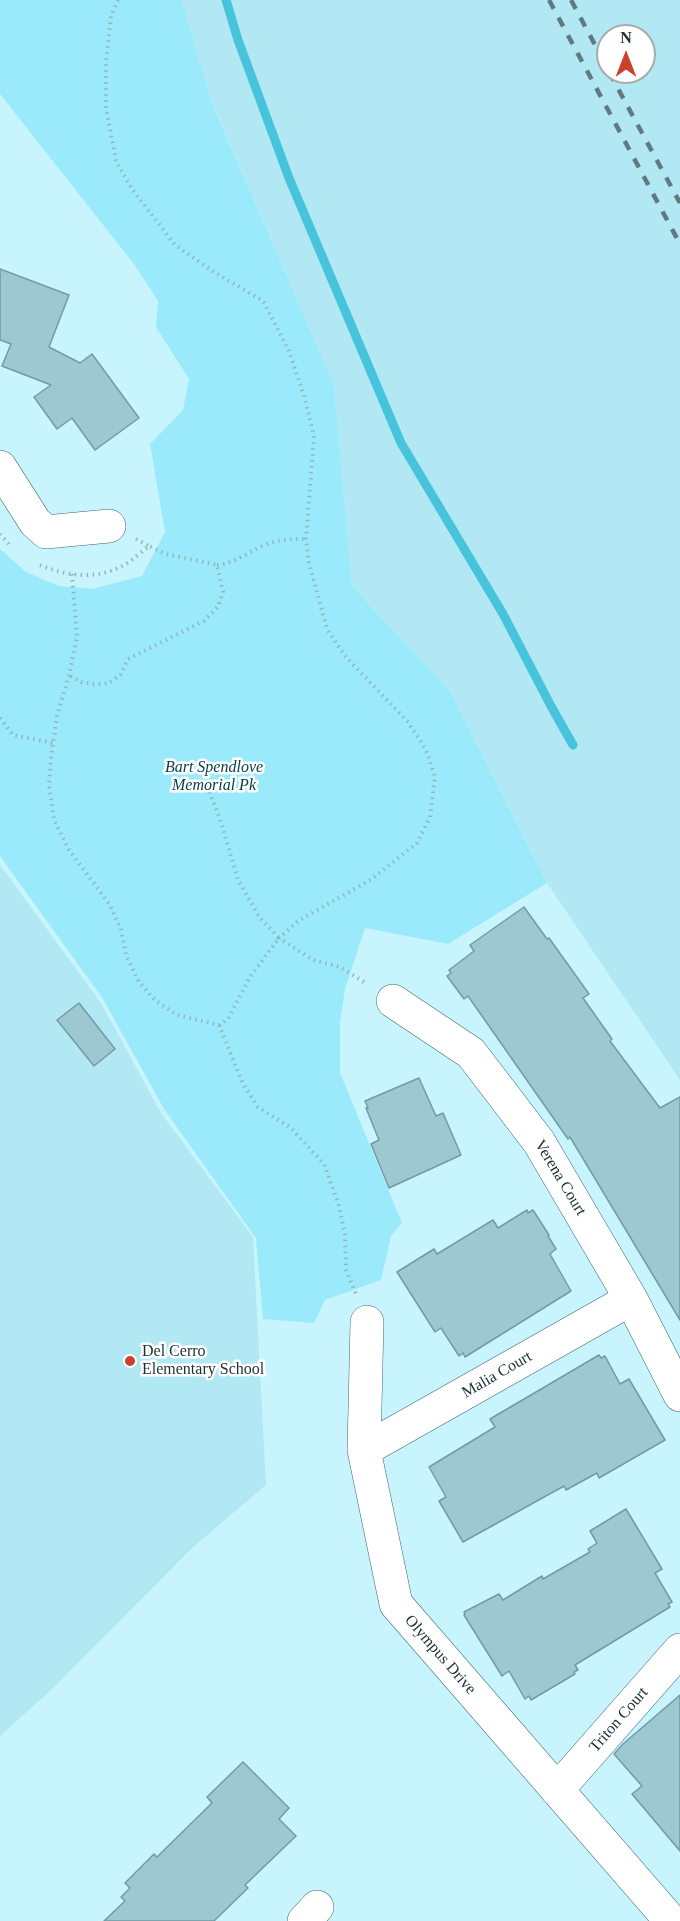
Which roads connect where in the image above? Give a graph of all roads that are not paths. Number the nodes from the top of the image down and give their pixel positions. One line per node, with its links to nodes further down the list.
1 (0, 467): 2 (street)
2 (109, 526)
3 (393, 1001): 4 (street, Verena Court)
4 (631, 1299): 6 (street, Verena Court); 7 (street, Malia Court)
5 (367, 1322): 7 (street, Olympus Drive)
6 (680, 1395)
7 (364, 1450): 9 (street, Olympus Drive)
8 (680, 1650): 9 (street, Triton Court)
9 (557, 1790): 10 (street, Olympus Drive)
10 (671, 1921)

